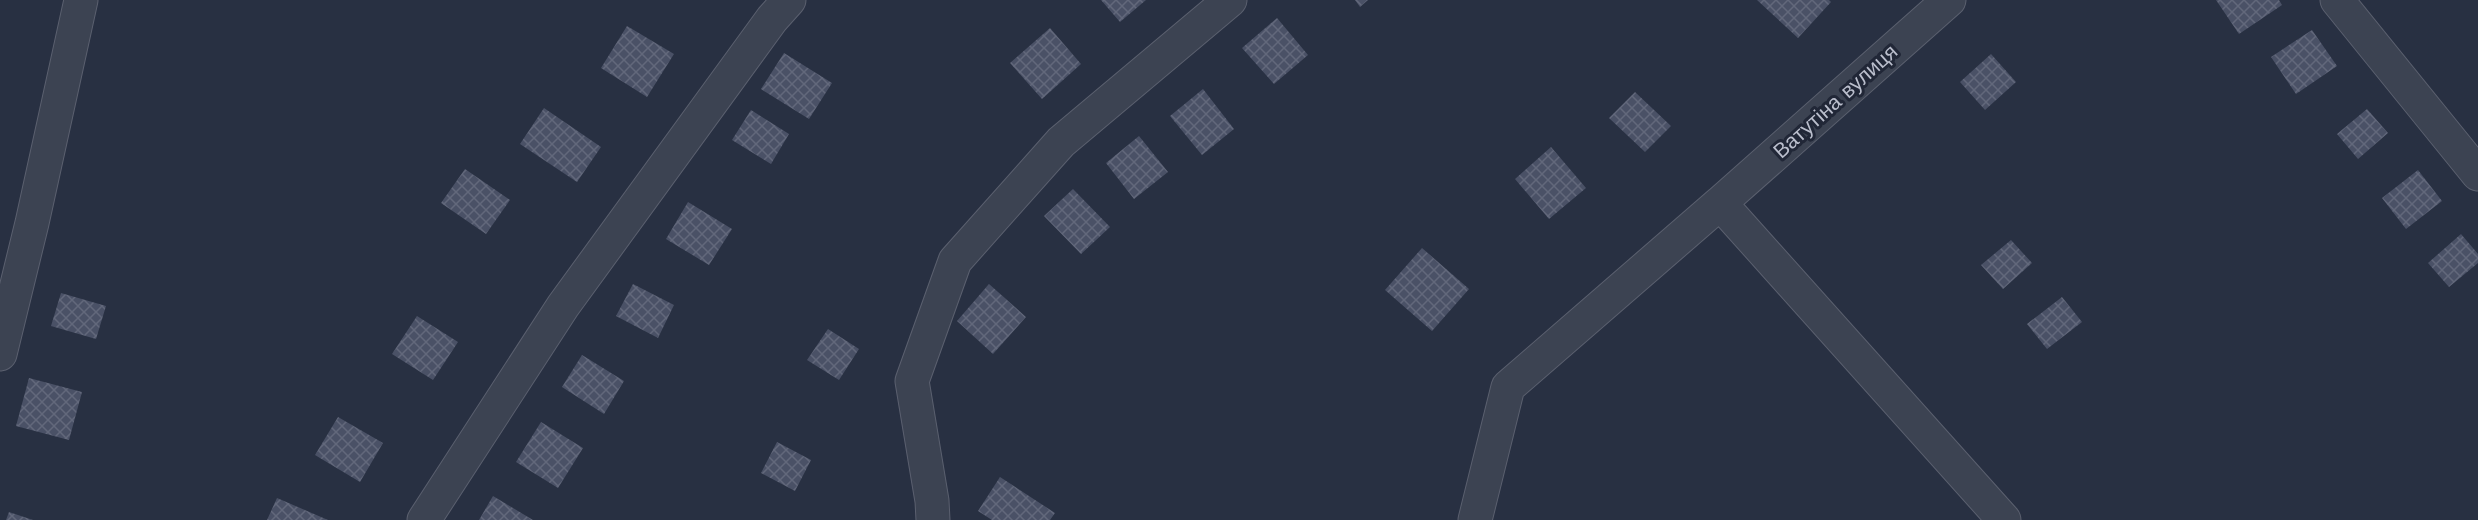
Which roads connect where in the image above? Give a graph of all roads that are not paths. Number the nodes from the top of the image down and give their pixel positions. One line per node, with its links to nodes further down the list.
1 (81, 0): 8 (street)
2 (789, 0): 9 (street)
3 (1230, 0): 10 (street)
4 (1949, 0): 7 (street, Ватутіна вулиця)
5 (2337, 0): 6 (street)
6 (2478, 174)
7 (1720, 203): 11 (street, Ватутіна вулиця); 12 (street)
8 (0, 354)
9 (424, 520)
10 (933, 520)
11 (1475, 520)
12 (2004, 520)

